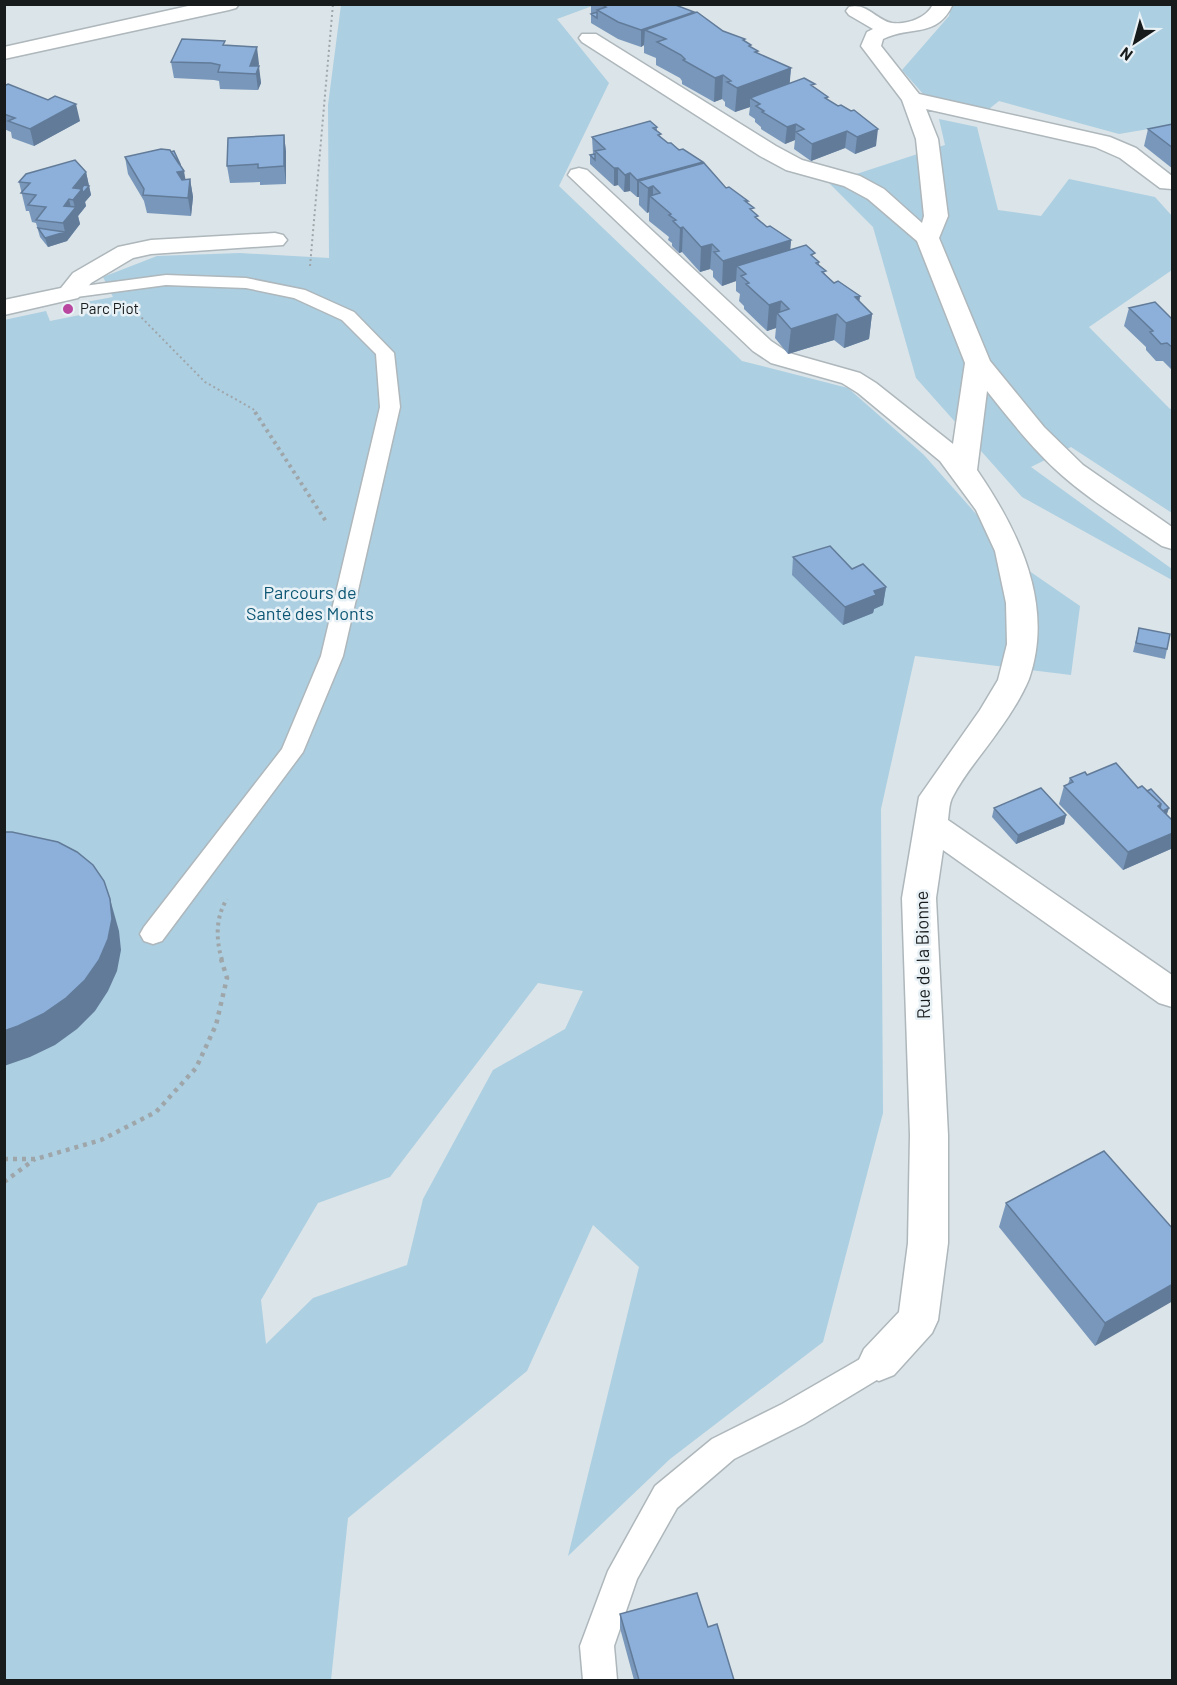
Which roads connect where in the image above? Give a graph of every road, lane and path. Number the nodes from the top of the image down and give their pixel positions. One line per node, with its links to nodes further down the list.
1 (229, 4): 7 (street)
2 (333, 4): 14 (path)
3 (943, 4): 5 (street)
4 (856, 11): 5 (street)
5 (889, 29): 8 (street)
6 (590, 38): 11 (street)
7 (4, 53)
8 (912, 99): 10 (street); 11 (street)
9 (579, 175): 18 (street, Rue de la Bionne)
10 (1168, 183)
11 (927, 238): 17 (street)
12 (275, 240): 13 (street)
13 (69, 293): 14 (lane); 15 (street)
14 (312, 300): 23 (lane)
15 (4, 308)
16 (135, 311): 19 (path)
17 (978, 363): 18 (street); 20 (street)
18 (963, 470): 21 (street, Rue de la Bionne)
19 (334, 532)
20 (1173, 540)
21 (931, 825): 24 (street); 28 (street, Rue de la Bionne)
22 (228, 897): 26 (path)
23 (153, 934)
24 (1173, 993)
25 (4, 1159): 26 (path)
26 (36, 1159): 27 (path)
27 (4, 1182)
28 (879, 1362): 29 (lane)
29 (600, 1680)

